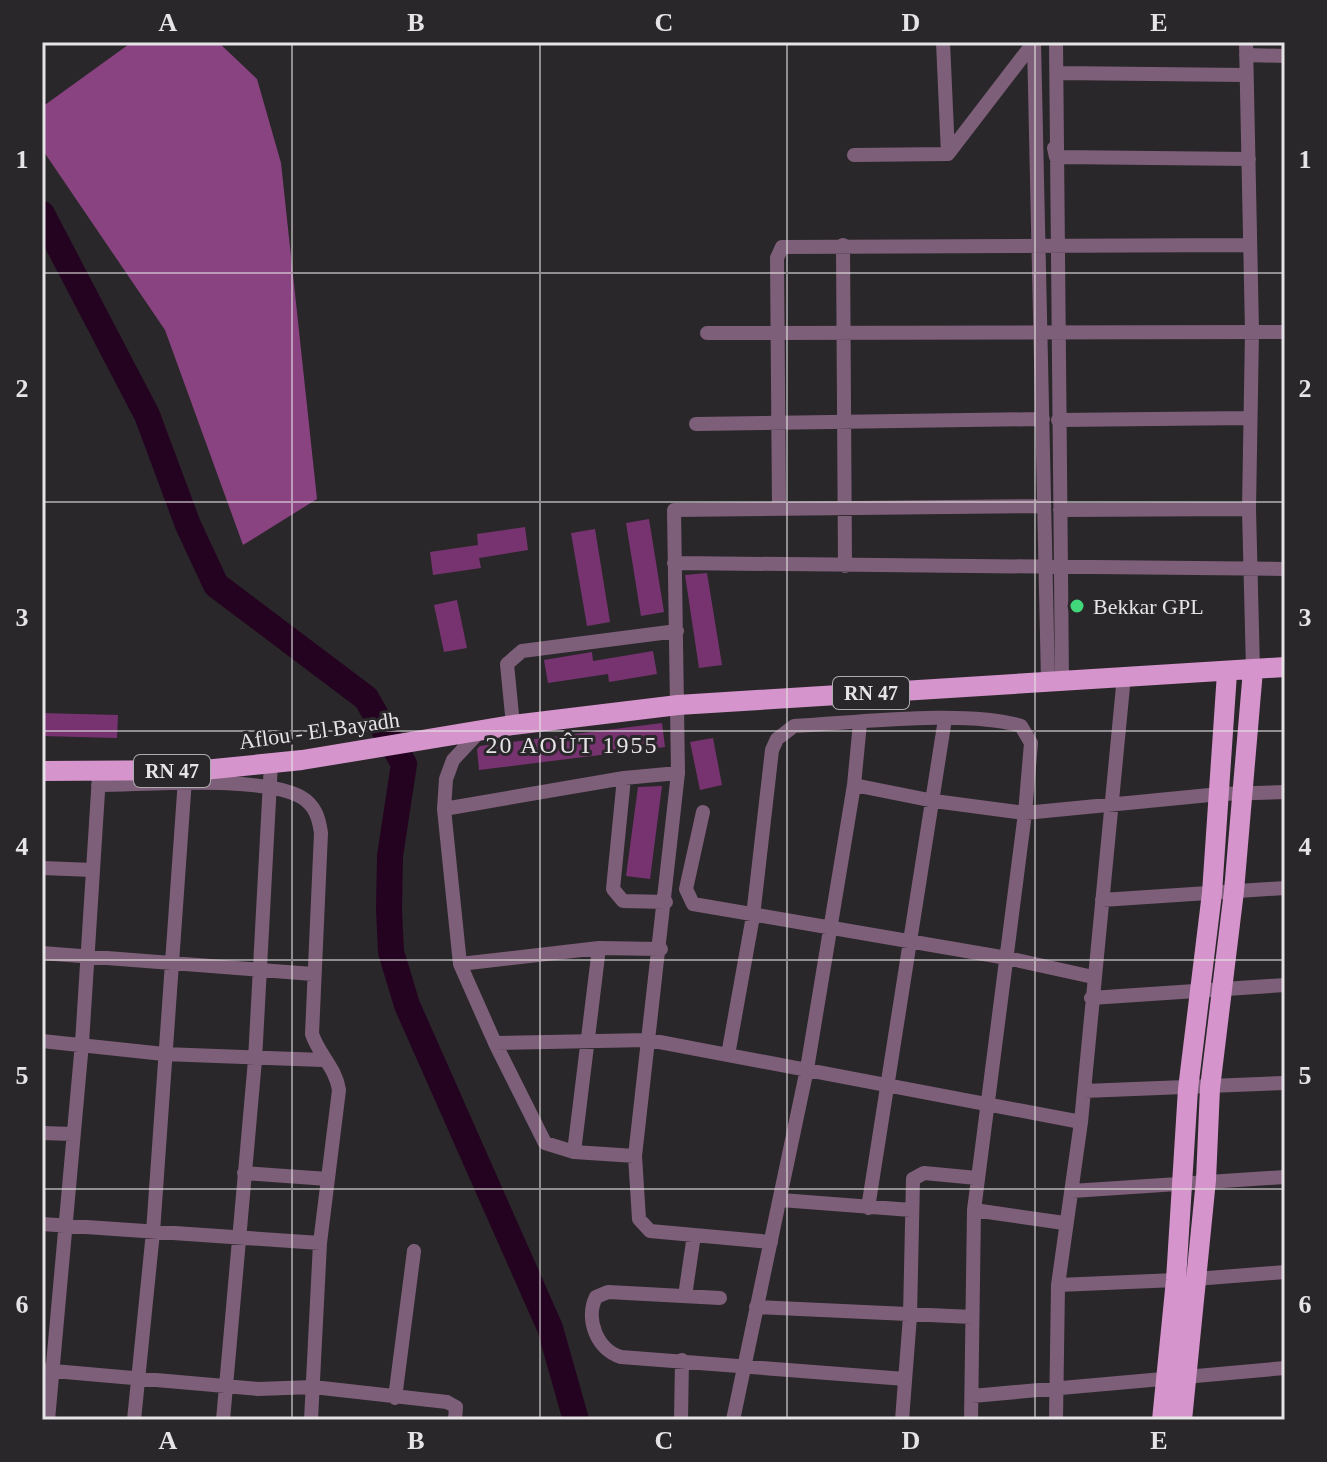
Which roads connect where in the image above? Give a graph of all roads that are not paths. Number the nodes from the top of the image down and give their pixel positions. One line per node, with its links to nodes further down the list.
1 (943, 42): 8 (street)
2 (1034, 42): 8 (street); 10 (street); 13 (street)
3 (1056, 42): 6 (street)
4 (1246, 48): 5 (street); 7 (street)
5 (1285, 56)
6 (1057, 73): 7 (street); 10 (street)
7 (1246, 75): 11 (street)
8 (948, 154): 9 (street)
9 (854, 155)
10 (1056, 157): 11 (street); 15 (street)
11 (1249, 159): 14 (street)
12 (843, 245): 13 (street); 19 (street); 21 (street)
13 (1040, 245): 15 (street); 22 (street)
14 (1250, 245): 15 (street); 16 (street)
15 (1057, 246): 20 (street)
16 (1252, 331): 17 (street); 20 (street); 23 (street)
17 (1285, 332)
18 (707, 333): 19 (street)
19 (779, 333): 21 (street); 26 (street)
20 (1059, 333): 22 (street); 24 (street)
21 (843, 334): 22 (street); 27 (street)
22 (1042, 334): 24 (street)
23 (1250, 418): 24 (street); 31 (street)
24 (1050, 420): 27 (street); 28 (street); 32 (street)
25 (696, 424): 26 (street)
26 (779, 424): 27 (street); 29 (street)
27 (844, 424): 30 (street)
28 (1043, 506): 30 (street); 34 (street)
29 (779, 508): 30 (street); 33 (street)
30 (844, 508): 35 (street)
31 (1249, 509): 32 (street); 37 (street)
32 (1060, 510): 36 (street)
33 (674, 563): 35 (street); 39 (street)
34 (1045, 565): 35 (street); 36 (street); 44 (street)
35 (845, 566)
36 (1062, 567): 37 (street); 44 (street)
37 (1251, 568): 38 (street); 41 (street)
38 (1285, 569)
39 (677, 631): 45 (street); 48 (street)
40 (1285, 667): 41 (main road, RN 47)
41 (1253, 670): 42 (main road, RN 47); 60 (main road)
42 (1227, 673): 43 (main road, RN 47); 59 (main road)
43 (1124, 676): 44 (main road, RN 47); 62 (street)
44 (1055, 681): 45 (main road, RN 47)
45 (678, 705): 48 (main road, RN 47); 52 (street)
46 (945, 719): 47 (street); 61 (street); 65 (street)
47 (860, 723): 56 (street); 73 (street)
48 (513, 725): 49 (main road, RN 47)
49 (481, 730): 50 (main road, Aflou - El Bayadh / RN 47); 63 (street)
50 (271, 763): 54 (main road, Aflou - El Bayadh / RN 47); 57 (street)
51 (42, 771): 53 (main road, Aflou - El Bayadh / RN 47)
52 (678, 773): 55 (street); 72 (street)
53 (99, 778): 54 (main road, Aflou - El Bayadh / RN 47); 67 (street)
54 (186, 778): 57 (street); 81 (street)
55 (624, 778): 63 (street); 72 (street)
56 (854, 785): 61 (street); 74 (street)
57 (270, 788): 83 (street); 84 (street)
58 (1285, 792): 60 (street)
59 (1220, 794): 60 (street); 62 (street); 70 (main road)
60 (1244, 794): 69 (main road)
61 (934, 801): 65 (street); 75 (street)
62 (1110, 807): 65 (street); 71 (street)
63 (444, 809): 82 (street)
64 (703, 812): 73 (street)
65 (1025, 813): 80 (street)
66 (42, 868): 67 (street)
67 (93, 870): 79 (street)
68 (1285, 888): 69 (street)
69 (1234, 891): 70 (street); 87 (main road)
70 (1212, 893): 71 (street); 88 (main road)
71 (1102, 900): 85 (street)
72 (666, 902): 77 (street)
73 (753, 916): 74 (street); 96 (street)
74 (832, 927): 75 (street); 99 (street)
75 (909, 941): 80 (street); 100 (street)
76 (599, 948): 77 (street); 82 (street); 90 (street)
77 (661, 949): 91 (street)
78 (42, 953): 79 (street)
79 (85, 956): 81 (street); 93 (street)
80 (1007, 958): 85 (street); 105 (street)
81 (171, 963): 83 (street); 95 (street)
82 (460, 964): 94 (street)
83 (259, 971): 84 (street); 97 (street)
84 (313, 974): 98 (street)
85 (1093, 977): 89 (street)
86 (1285, 985): 87 (street)
87 (1222, 989): 88 (street); 102 (main road)
88 (1201, 990): 89 (street); 103 (main road)
89 (1091, 998): 104 (street)
90 (590, 1039): 91 (street); 94 (street); 109 (street)
91 (649, 1040): 96 (street); 110 (street)
92 (42, 1041): 93 (street)
93 (82, 1043): 95 (street); 108 (street)
94 (495, 1043): 109 (street)
95 (164, 1054): 97 (street); 125 (street)
96 (728, 1055): 99 (street)
97 (255, 1060): 98 (street); 111 (street)
98 (323, 1060): 114 (street)
99 (807, 1069): 100 (street); 118 (street)
100 (888, 1083): 105 (street); 119 (street)
101 (1285, 1083): 102 (street)
102 (1210, 1088): 103 (street); 115 (main road)
103 (1188, 1089): 104 (street); 116 (main road)
104 (1084, 1091): 106 (street)
105 (990, 1102): 106 (street); 113 (street)
106 (1081, 1122): 117 (street)
107 (42, 1133): 108 (street)
108 (73, 1134): 124 (street)
109 (574, 1152): 110 (street)
110 (635, 1156): 126 (street)
111 (244, 1173): 114 (street); 127 (street)
112 (1285, 1177): 115 (street)
113 (977, 1178): 120 (street); 121 (street)
114 (328, 1179): 129 (street)
115 (1206, 1180): 116 (street); 132 (main road)
116 (1182, 1184): 117 (street); 132 (main road)
117 (1072, 1191): 122 (street)
118 (781, 1200): 119 (street); 128 (street)
119 (868, 1208): 120 (street)
120 (911, 1210): 137 (street)
121 (974, 1210): 122 (street); 138 (street)
122 (1064, 1223): 133 (street)
123 (42, 1224): 124 (street)
124 (65, 1226): 125 (street); 142 (street)
125 (153, 1232): 127 (street); 144 (street)
126 (694, 1235): 128 (street); 134 (street)
127 (238, 1237): 129 (street); 147 (street)
128 (771, 1242): 136 (street)
129 (320, 1243): 148 (street)
130 (414, 1251): 151 (street)
131 (1285, 1272): 132 (street)
132 (1186, 1279): 133 (street); 143 (main road); 146 (main road)
133 (1058, 1285): 149 (street)
134 (685, 1296): 135 (street); 139 (street)
135 (720, 1298)
136 (756, 1307): 137 (street); 140 (street)
137 (910, 1316): 138 (street); 145 (street)
138 (972, 1317): 150 (street)
139 (682, 1360): 140 (street); 157 (street)
140 (743, 1364): 145 (street); 158 (street)
141 (1285, 1368): 143 (street)
142 (47, 1370): 144 (street); 152 (street)
143 (1187, 1376): 146 (street); 163 (main road)
144 (138, 1379): 147 (street); 153 (street)
145 (905, 1379): 159 (street)
146 (1166, 1380): 149 (street); 162 (main road)
147 (225, 1386): 148 (street); 154 (street)
148 (313, 1387): 151 (street); 155 (street)
149 (1058, 1391): 150 (street); 161 (street)
150 (972, 1396): 160 (street)
151 (395, 1398): 156 (street)
152 (48, 1420)
153 (134, 1420)
154 (223, 1420)
155 (311, 1420)
156 (455, 1420)
157 (681, 1420)
158 (733, 1420)
159 (902, 1420)
160 (971, 1420)
161 (1056, 1420)
162 (1162, 1420)
163 (1182, 1420)

